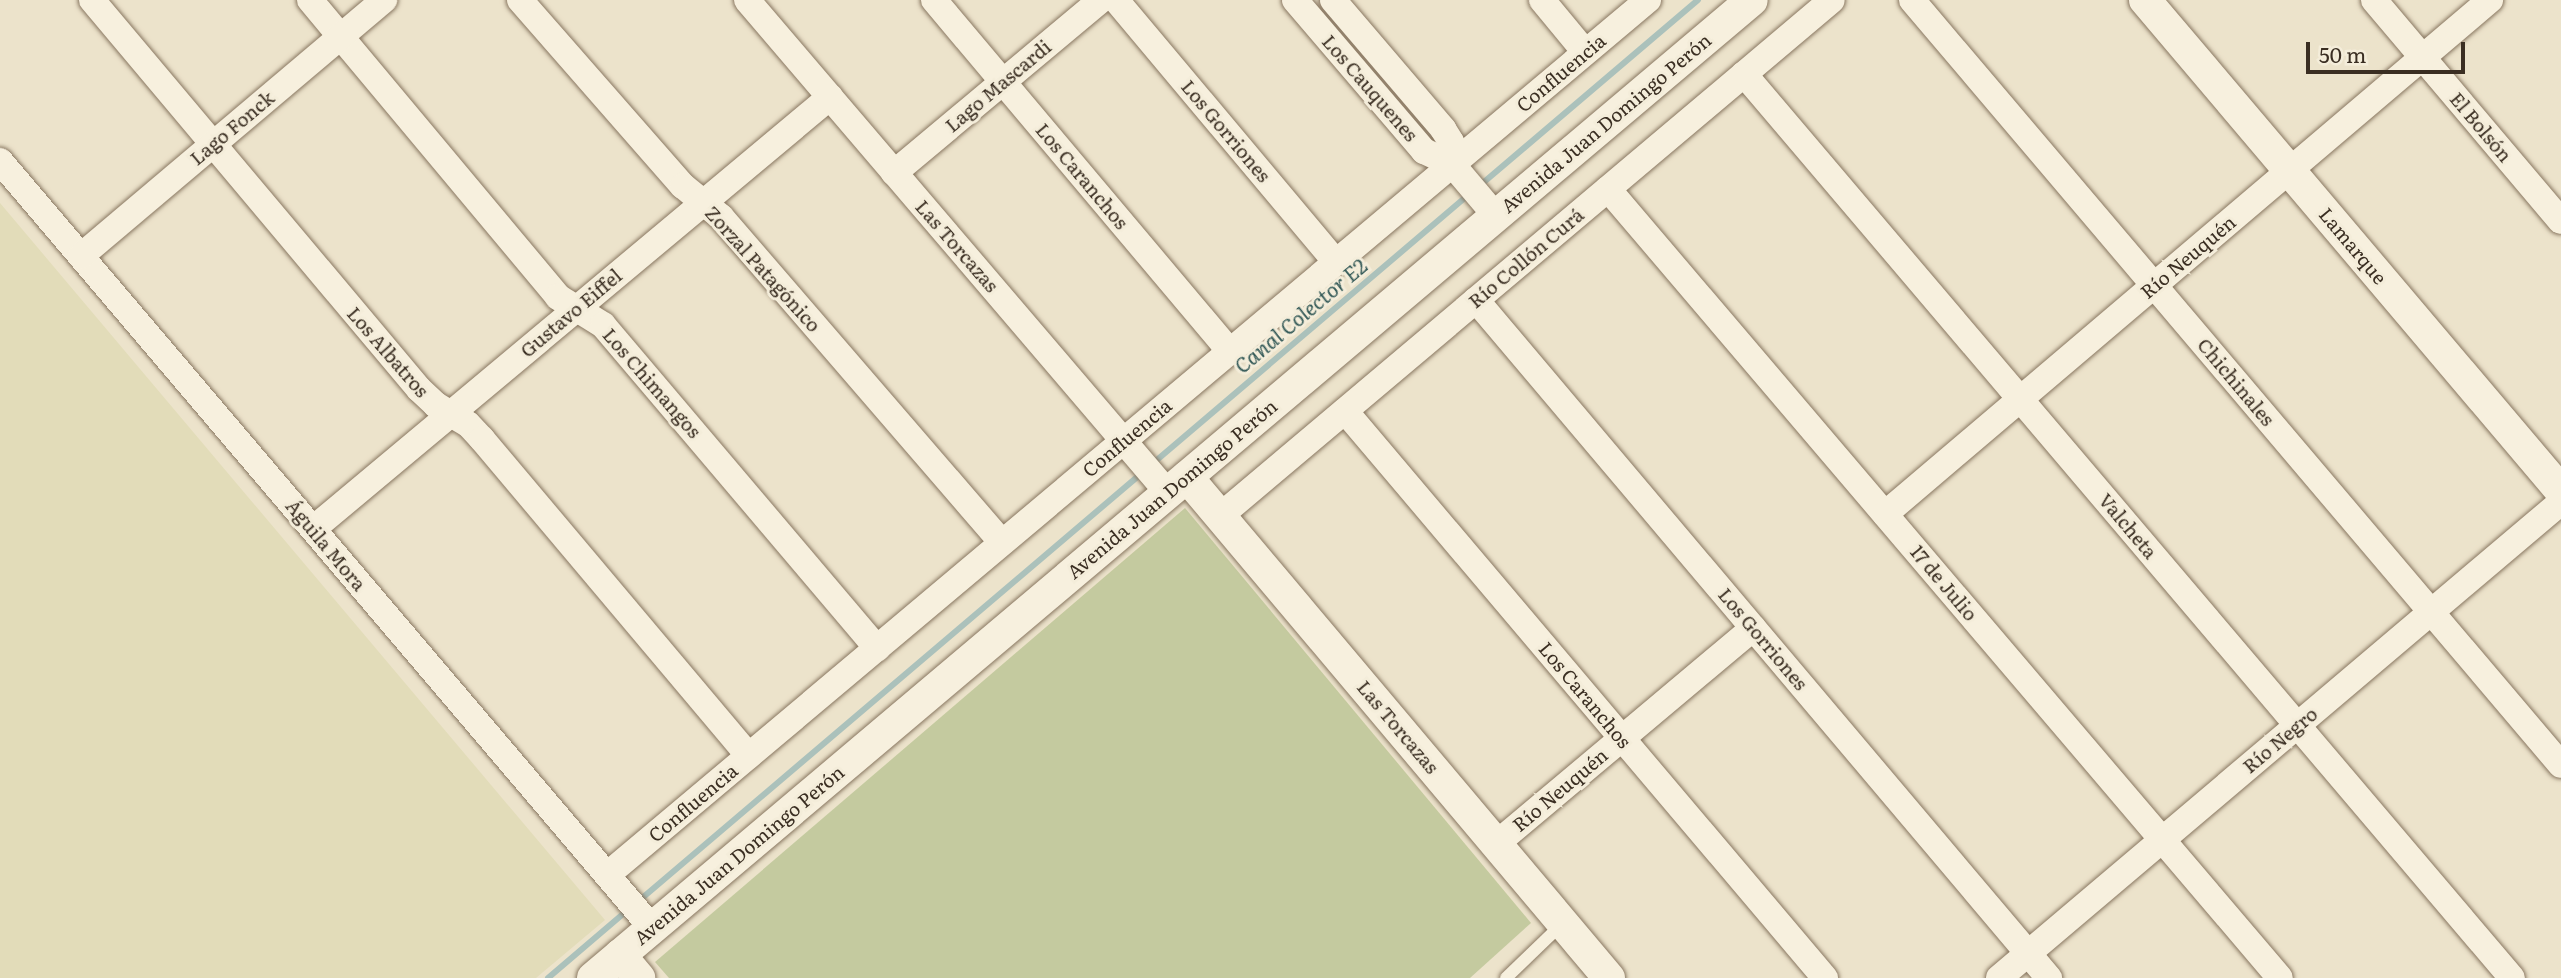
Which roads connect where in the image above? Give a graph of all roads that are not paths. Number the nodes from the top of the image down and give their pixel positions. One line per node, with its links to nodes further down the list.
1 (92, 0): 25 (street, Los Albatros)
2 (310, 0): 19 (street, Los Chimangos)
3 (384, 0): 19 (street, Lago Fonck)
4 (520, 0): 31 (street, Zorzal Patagónico)
5 (747, 0): 24 (street, Las Torcazas)
6 (934, 0): 23 (street, Los Caranchos)
7 (1101, 0): 23 (street, Lago Mascardi)
8 (1116, 0): 35 (street, Los Gorriones)
9 (1294, 0): 27 (street, Los Cauquenes)
10 (1333, 0): 27 (street, Los Cauquenes)
11 (1542, 0): 20 (street)
12 (1648, 0): 20 (street, Confluencia)
13 (1751, 0): 32 (street, Avenida Juan Domingo Perón)
14 (1832, 0): 22 (street, Río Collón Curá)
15 (1912, 0): 36 (street, Chichinales)
16 (2145, 0): 28 (street, Lamarque)
17 (2374, 0): 21 (street, El Bolsón)
18 (2490, 0): 21 (street, Río Neuquén)
19 (341, 37): 25 (street, Lago Fonck); 38 (street, Los Chimangos)
20 (1585, 52): 27 (street, Confluencia)
21 (2422, 58): 28 (street, Río Neuquén); 33 (street, El Bolsón)
22 (1744, 74): 30 (street, Río Collón Curá); 40 (street, Valcheta)
23 (1003, 82): 29 (street, Lago Mascardi); 39 (street, Los Caranchos)
24 (830, 97): 29 (street, Las Torcazas); 31 (street, Gustavo Eiffel)
25 (213, 144): 34 (street, Lago Fonck); 42 (street, Los Albatros)
26 (0, 161): 34 (street, Águila Mora)
27 (1452, 164): 32 (street, Los Cauquenes); 35 (street, Confluencia)
28 (2289, 171): 36 (street, Río Neuquén); 45 (street, Lamarque)
29 (894, 173): 43 (street, Las Torcazas)
30 (1608, 189): 37 (street, Río Collón Curá); 47 (street, 17 de Julio)
31 (703, 202): 38 (street, Gustavo Eiffel); 50 (street, Zorzal Patagónico)
32 (1496, 216): 44 (street, Avenida Juan Domingo Perón)
33 (2561, 221)
34 (80, 256): 49 (street, Águila Mora)
35 (1336, 262): 39 (street, Confluencia)
36 (2154, 286): 40 (street, Río Neuquén); 51 (street, Chichinales)
37 (1476, 300): 41 (street, Río Collón Curá); 52 (street, Los Gorriones)
38 (575, 309): 42 (street, Gustavo Eiffel); 53 (street, Los Chimangos)
39 (1230, 351): 43 (street, Confluencia)
40 (2020, 399): 47 (street, Río Neuquén); 54 (street, Valcheta)
41 (1345, 411): 48 (street, Río Collón Curá); 55 (street, Los Caranchos)
42 (451, 414): 49 (street, Gustavo Eiffel); 56 (street, Los Albatros)
43 (1124, 441): 44 (street, Las Torcazas); 50 (street, Confluencia)
44 (1177, 485): 48 (street, Las Torcazas); 62 (street, Avenida Juan Domingo Perón)
45 (2561, 491)
46 (2561, 502): 51 (street, Río Negro)
47 (1885, 514): 58 (street, 17 de Julio)
48 (1220, 516): 59 (street, Las Torcazas)
49 (313, 529): 60 (street, Águila Mora)
50 (1002, 543): 53 (street, Confluencia)
51 (2431, 612): 54 (street, Río Negro); 57 (street, Chichinales)
52 (1753, 628): 55 (street, Río Neuquén); 63 (street, Los Gorriones)
53 (877, 648): 56 (street, Confluencia)
54 (2297, 725): 58 (street, Río Negro); 72 (street, Valcheta)
55 (1622, 738): 59 (street, Río Neuquén); 68 (street, Los Caranchos)
56 (749, 756): 60 (street, Confluencia)
57 (2561, 765)
58 (2162, 840): 63 (street, Río Negro); 71 (street, 17 de Julio)
59 (1496, 844): 61 (street, Las Torcazas)
60 (607, 875): 62 (street, Águila Mora)
61 (1563, 923): 66 (lane); 67 (street, Las Torcazas)
62 (652, 928): 64 (street, Avenida Juan Domingo Perón)
63 (2028, 954): 69 (street, Río Negro); 70 (street, Los Gorriones)
64 (629, 967): 65 (street, Avenida Juan Domingo Perón)
65 (593, 978)
66 (1506, 978)
67 (1609, 978)
68 (1825, 978)
69 (2000, 978)
70 (2049, 978)
71 (2280, 978)
72 (2512, 978)

